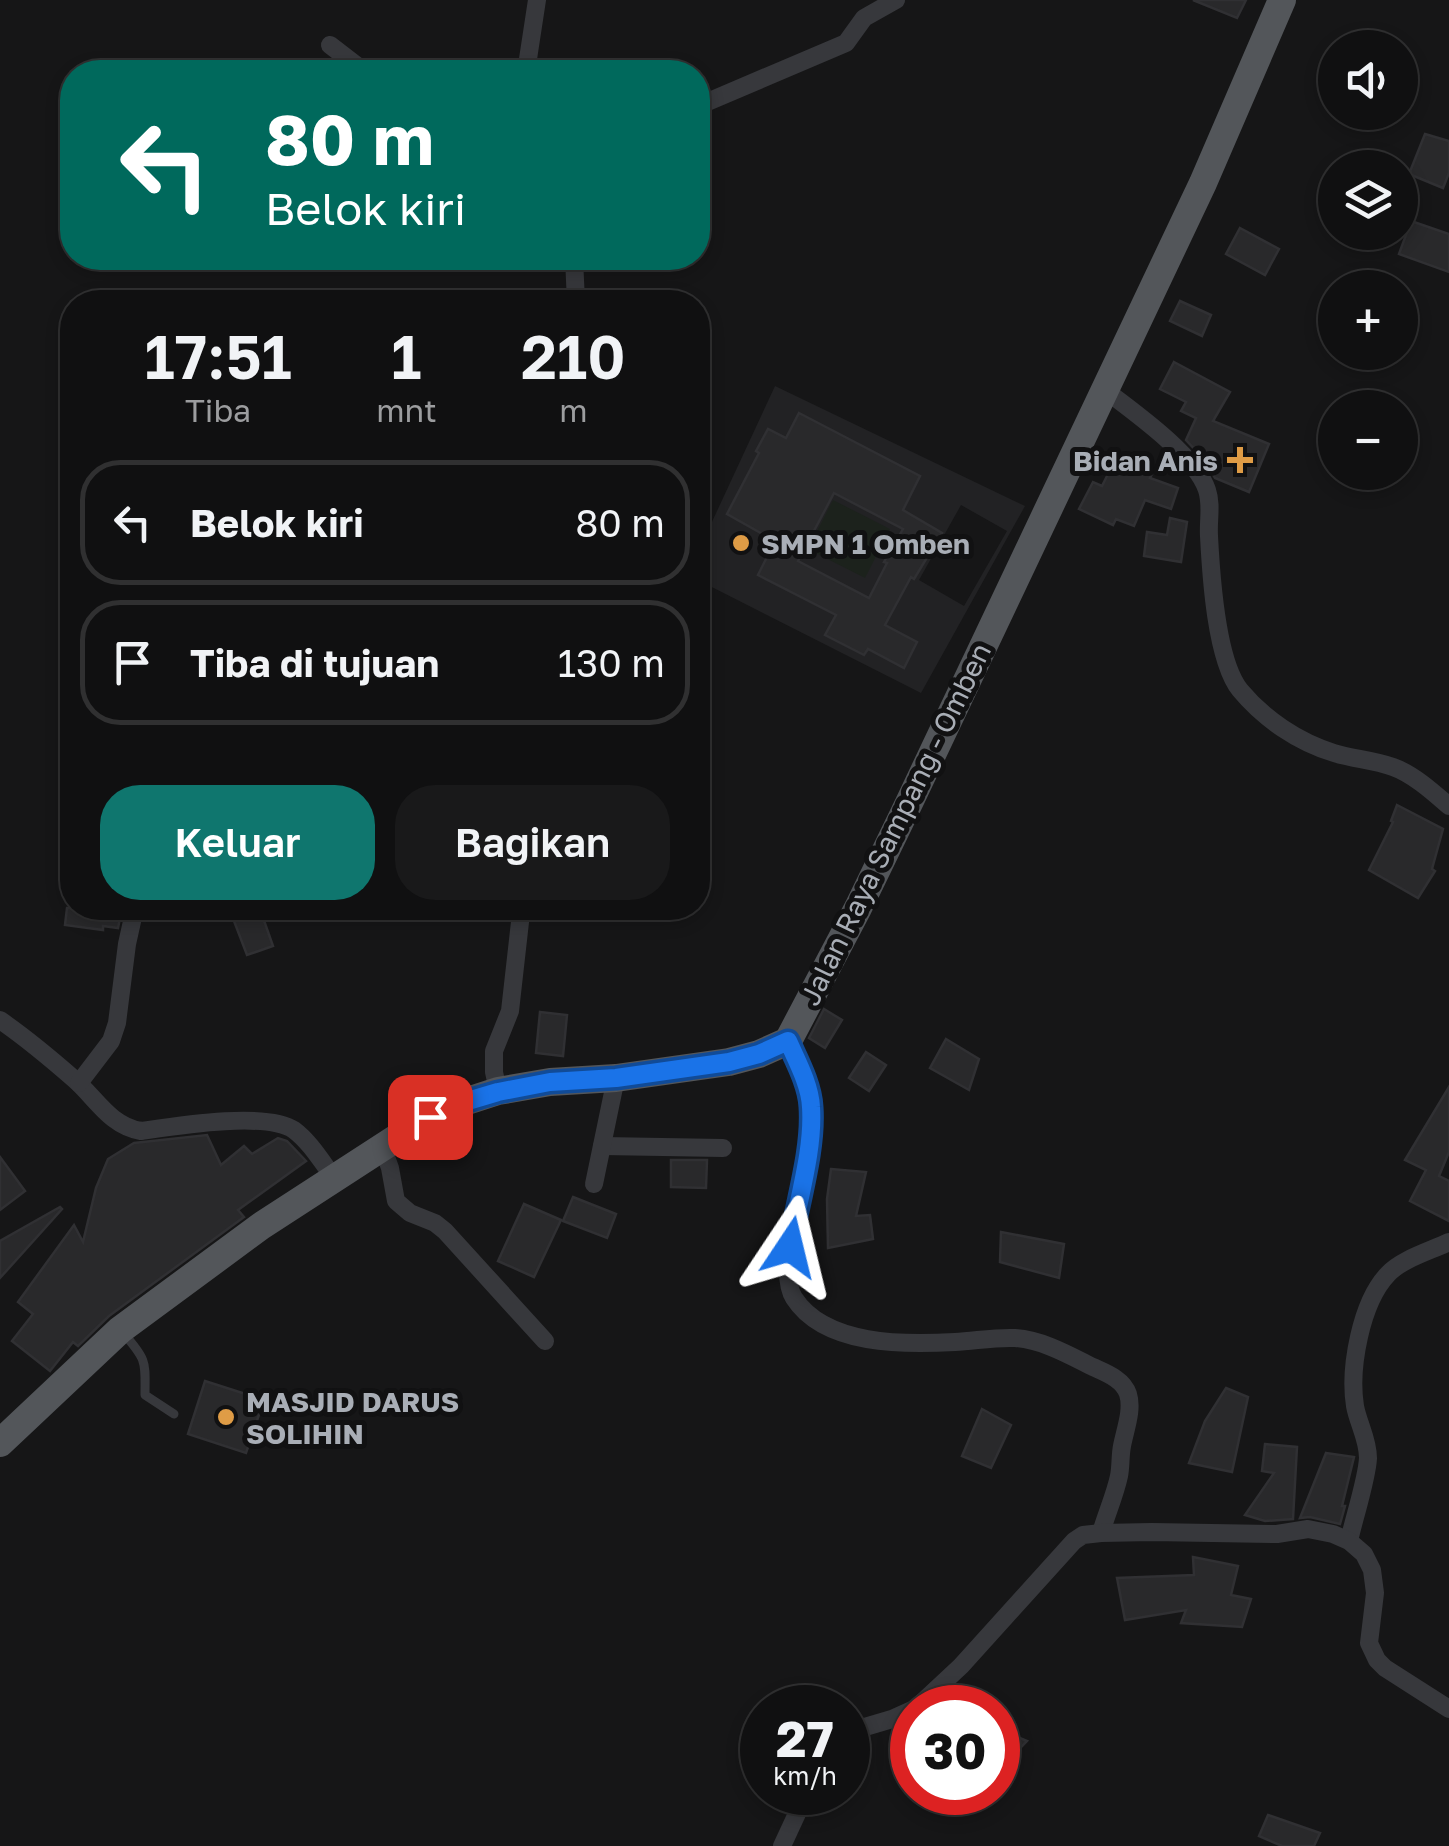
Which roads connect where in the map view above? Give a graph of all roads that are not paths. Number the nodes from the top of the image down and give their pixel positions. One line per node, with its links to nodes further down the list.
1 (537, 0): 6 (street)
2 (896, 0): 7 (street)
3 (1282, 0): 8 (main road, Jalan Raya Sampang - Omben)
4 (330, 45): 5 (street)
5 (349, 60)
6 (528, 60)
7 (710, 101)
8 (1105, 390): 9 (street); 13 (main road, Jalan Raya Sampang - Omben)
9 (1449, 806)
10 (131, 920): 15 (street)
11 (520, 920): 16 (street)
12 (0, 1020): 15 (street)
13 (788, 1041): 14 (main road); 27 (street)
14 (616, 1078): 16 (main road); 18 (street)
15 (78, 1083): 20 (street)
16 (498, 1092): 17 (main road)
17 (382, 1146): 20 (main road); 24 (street)
18 (602, 1146): 19 (street); 21 (street)
19 (723, 1148)
20 (334, 1178): 23 (main road)
21 (594, 1184)
22 (1449, 1242): 28 (street)
23 (120, 1330): 25 (lane); 26 (main road)
24 (544, 1341)
25 (174, 1414)
26 (0, 1442)
27 (1100, 1534): 28 (street); 29 (street)
28 (1348, 1541): 30 (street)
29 (939, 1685)
30 (1449, 1709)
31 (796, 1815): 32 (street)
32 (782, 1846)

